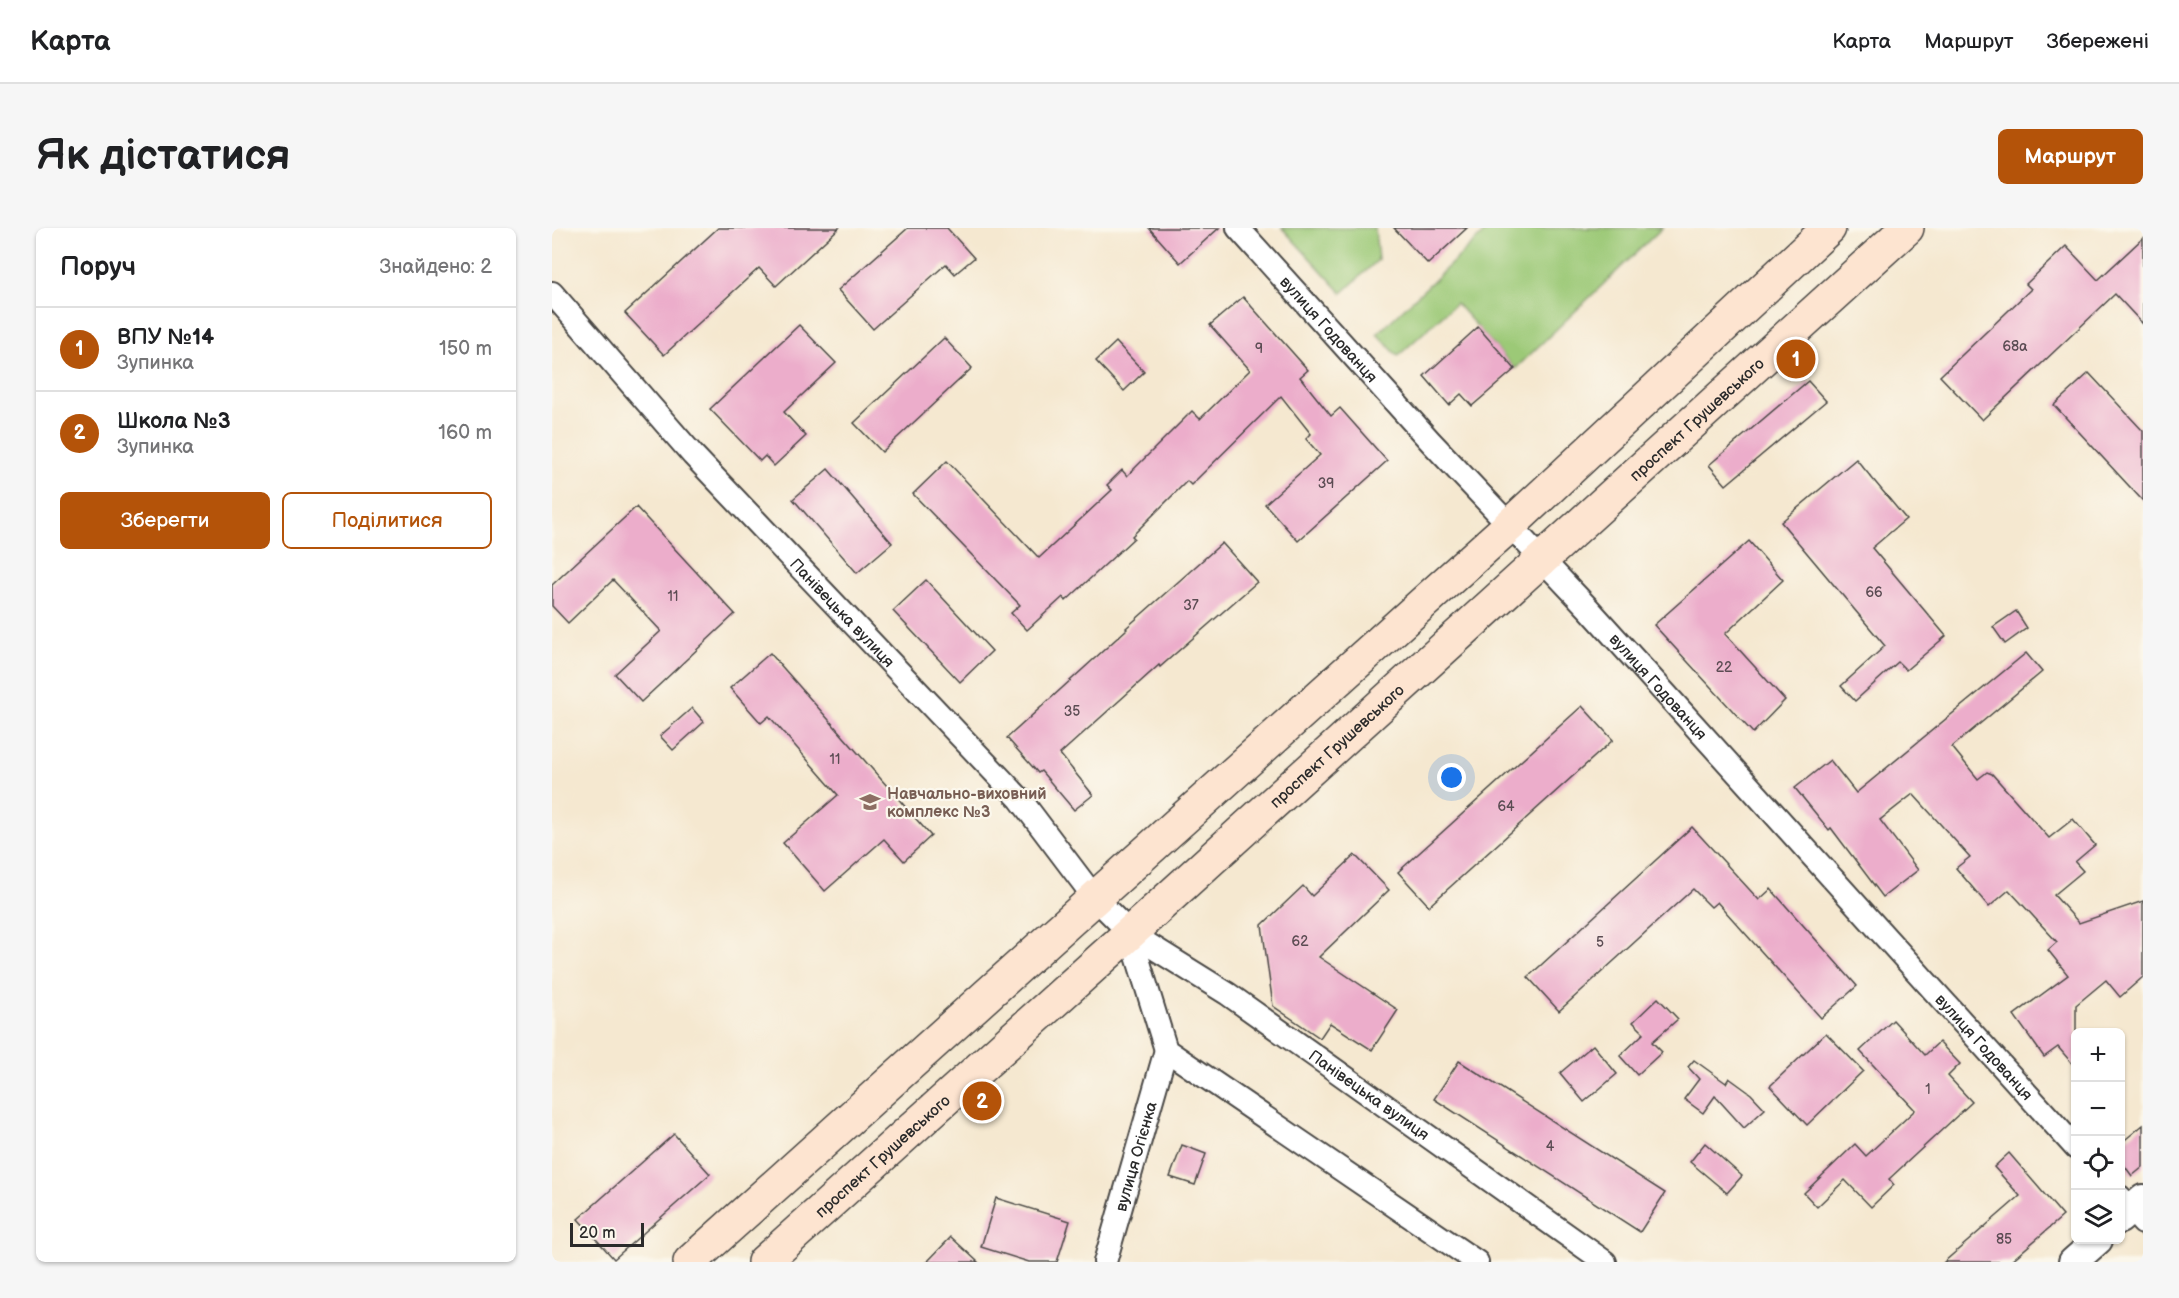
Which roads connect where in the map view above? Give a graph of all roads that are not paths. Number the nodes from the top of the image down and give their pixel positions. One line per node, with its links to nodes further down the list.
1 (1238, 228): 5 (street, вулиця Годованця)
2 (1829, 228): 5 (main road)
3 (1907, 228): 6 (main road, проспект Грушевського)
4 (552, 293): 7 (street, Панівецька вулиця)
5 (1510, 525): 6 (street, вулиця Годованця); 7 (main road)
6 (1541, 559): 8 (main road, проспект Грушевського); 10 (street, вулиця Годованця)
7 (1094, 897): 8 (street, Панівецька вулиця); 12 (main road)
8 (1130, 933): 9 (street, Панівецька вулиця); 13 (main road, проспект Грушевського); 16 (street, Панівецька вулиця)
9 (1166, 1050): 14 (street, вулиця Огієнка); 15 (street)
10 (2071, 1142)
11 (2093, 1244): 17 (street)
12 (690, 1262)
13 (764, 1262)
14 (1105, 1262)
15 (1477, 1262)
16 (1605, 1262)
17 (2073, 1262)

